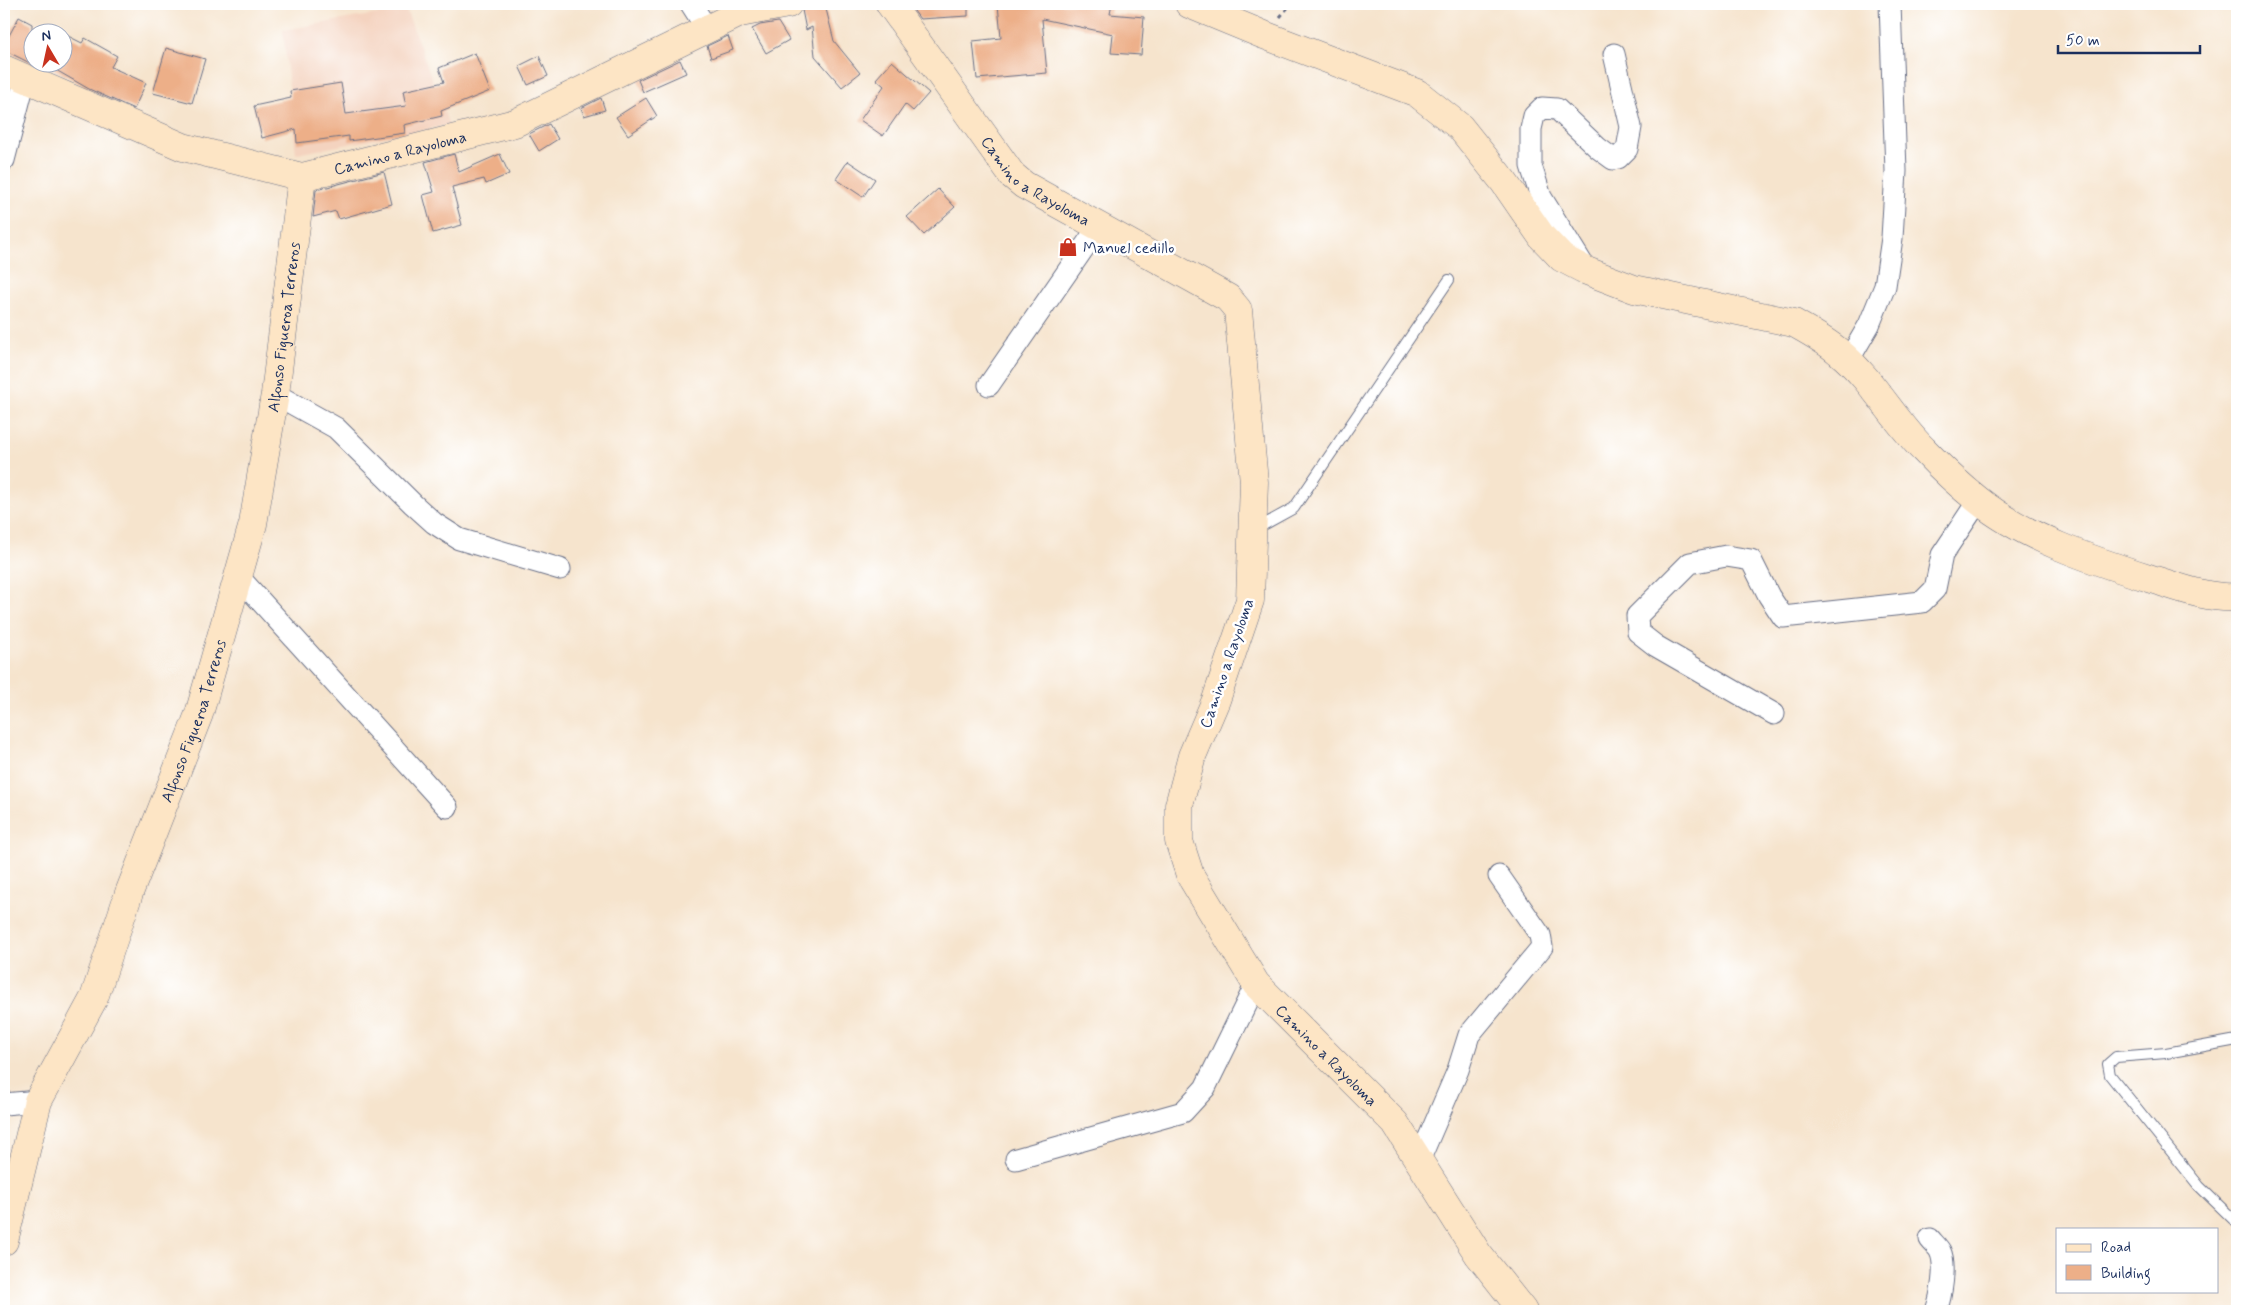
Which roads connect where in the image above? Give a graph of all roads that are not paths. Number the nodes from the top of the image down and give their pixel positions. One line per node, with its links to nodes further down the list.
1 (691, 4): 6 (street)
2 (788, 4): 6 (street, Camino a Rayoloma)
3 (890, 4): 11 (street, Camino a Rayoloma)
4 (1189, 4): 12 (street)
5 (1890, 4): 14 (street)
6 (707, 29): 10 (street, Camino a Rayoloma)
7 (1614, 54): 12 (street)
8 (14, 74): 9 (street); 10 (street, Camino a Rayoloma)
9 (4, 160)
10 (302, 178): 16 (street, Alfonso Figueroa Terreros)
11 (1099, 226): 15 (street); 18 (street, Camino a Rayoloma)
12 (1587, 271): 14 (street)
13 (1449, 280): 18 (lane)
14 (1848, 362): 17 (street)
15 (988, 385)
16 (275, 394): 19 (street); 20 (street, Alfonso Figueroa Terreros)
17 (1978, 501): 21 (street); 22 (street)
18 (1252, 530): 25 (street, Camino a Rayoloma)
19 (560, 569)
20 (238, 576): 23 (street); 27 (street, Alfonso Figueroa Terreros)
21 (2237, 597)
22 (1774, 714)
23 (447, 808)
24 (1499, 876): 30 (street)
25 (1256, 984): 29 (street); 30 (street, Camino a Rayoloma)
26 (2237, 1040): 31 (lane)
27 (38, 1101): 28 (street); 33 (street, Alfonso Figueroa Terreros)
28 (4, 1104)
29 (1016, 1159)
30 (1418, 1163): 34 (street, Camino a Rayoloma)
31 (2237, 1223)
32 (1930, 1239): 35 (street)
33 (4, 1241)
34 (1523, 1311)
35 (1936, 1311)

